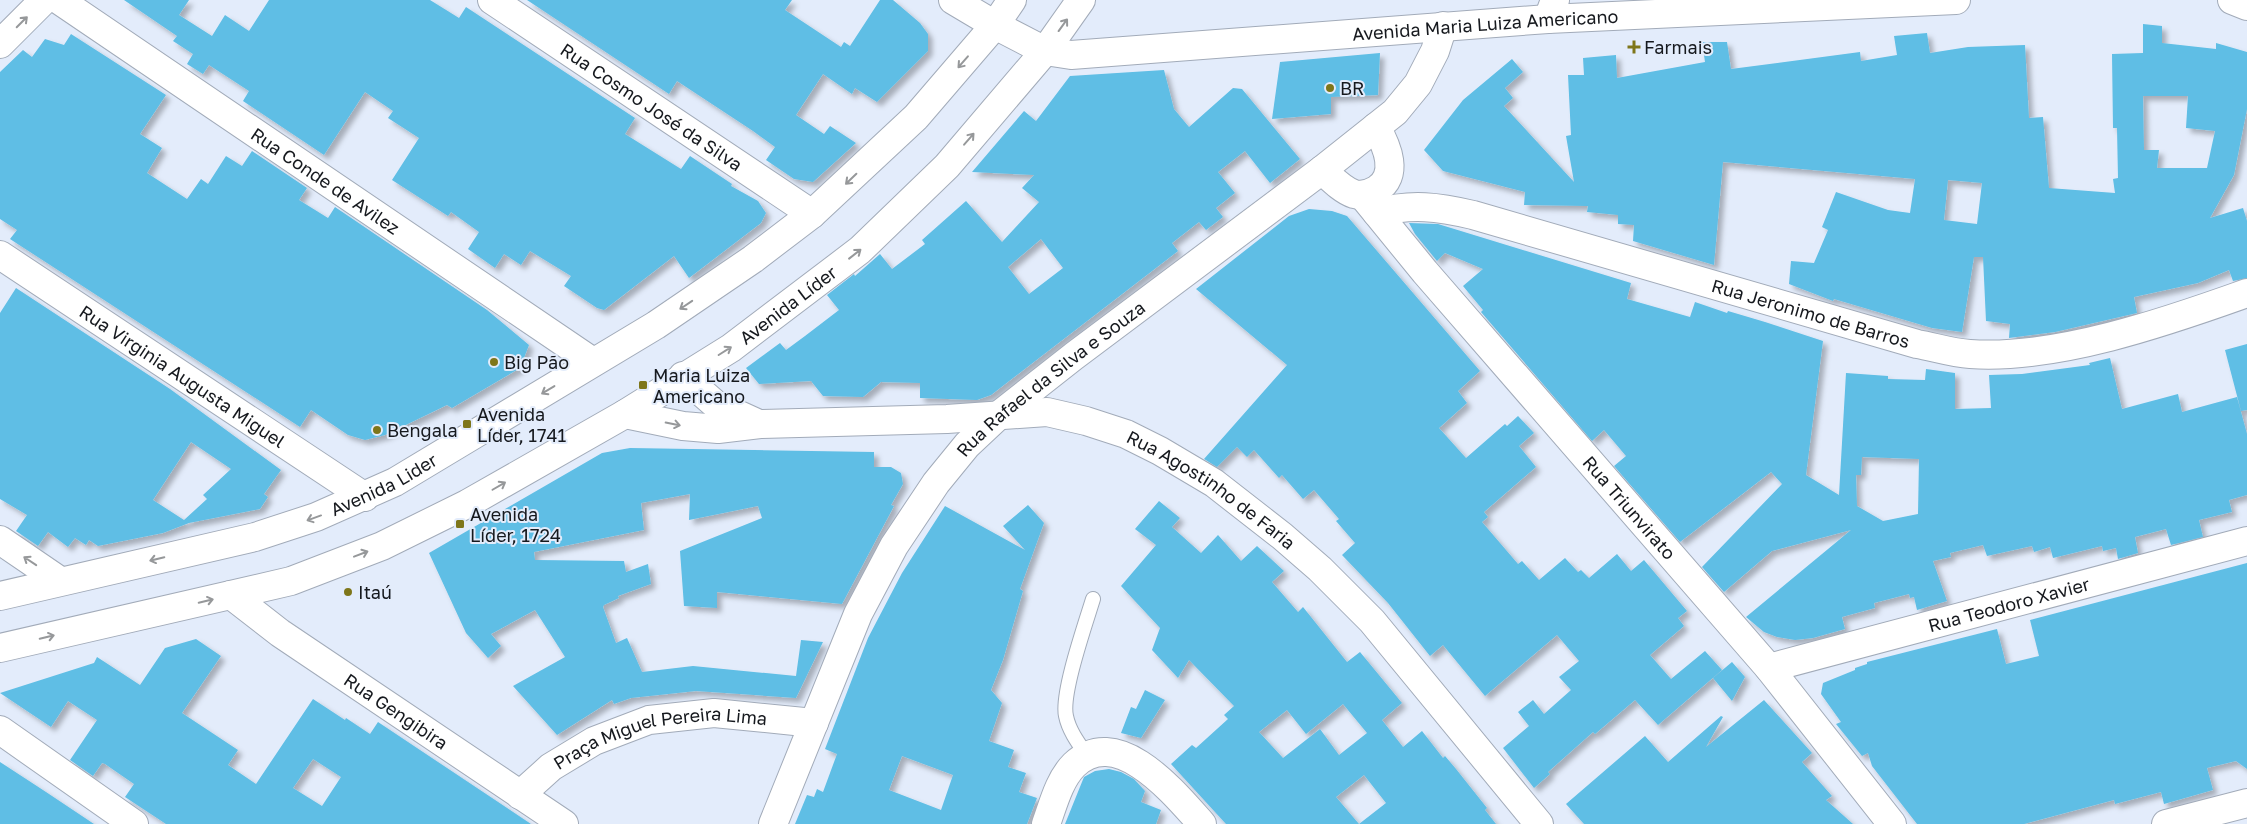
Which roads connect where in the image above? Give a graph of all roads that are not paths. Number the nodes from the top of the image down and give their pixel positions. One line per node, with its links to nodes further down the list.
1 (44, 0): 13 (street, one-way to 1)
2 (59, 0): 21 (street, Rua Conde de Avilez)
3 (492, 0): 18 (street, Rua Cosmo José da Silva)
4 (953, 0): 11 (street)
5 (1012, 0): 11 (street)
6 (1082, 0): 14 (street, Avenida Líder, one-way to 6)
7 (1956, 0): 10 (street, Avenida Maria Luiza Americano)
8 (2232, 0): 9 (street)
9 (2247, 6)
10 (1551, 9): 12 (street, Avenida Maria Luiza Americano)
11 (995, 25): 14 (street); 18 (street, one-way to 18)
12 (1444, 26): 14 (street, Avenida Maria Luiza Americano); 15 (street, Rua Rafael da Silva e Souza)
13 (0, 44)
14 (1045, 51): 22 (street, Avenida Líder, one-way to 14)
15 (1376, 127): 16 (street, Rua Rafael da Silva e Souza); 17 (street)
16 (1322, 170): 17 (street); 24 (street, Rua Rafael da Silva e Souza)
17 (1370, 204): 20 (street, Rua Jeronimo de Barros); 34 (street, Rua Triunvirato)
18 (812, 214): 21 (street, Avenida Lider, one-way to 21)
19 (0, 255): 26 (street, Rua Virginia Augusta Miguel)
20 (2247, 294)
21 (593, 362): 26 (street, Avenida Lider, one-way to 26)
22 (683, 376): 23 (street, Avenida Líder); 25 (street, Rua Agostinho de Faria)
23 (625, 414): 25 (street, Rua Agostinho de Faria, one-way to 25); 30 (street, Avenida Líder, one-way to 23)
24 (1000, 414): 25 (street, Rua Agostinho de Faria); 35 (street, Rua Rafael da Silva e Souza); 45 (street, Rua Agostinho de Faria)
25 (760, 424)
26 (365, 497): 29 (street, Avenida Lider, one-way to 29)
27 (0, 540): 29 (street, one-way to 27)
28 (2247, 541): 34 (street, Rua Teodoro Xavier)
29 (60, 581): 31 (street, Avenida Lider)
30 (231, 595): 33 (street, one-way to 30); 38 (street, Rua Gengibira)
31 (0, 596)
32 (1093, 599): 37 (lane)
33 (0, 648)
34 (1769, 668): 46 (street, Rua Triunvirato)
35 (814, 723): 38 (street, Praça Miguel Pereira Lima); 42 (street, Rua Rafael da Silva e Souza)
36 (0, 730): 40 (street)
37 (1088, 757): 43 (street); 44 (street)
38 (520, 795): 41 (street, Rua Gengibira)
39 (2247, 802): 47 (street)
40 (134, 824)
41 (564, 824)
42 (773, 824)
43 (1046, 824)
44 (1202, 824)
45 (1539, 824)
46 (1892, 824)
47 (2166, 824)

